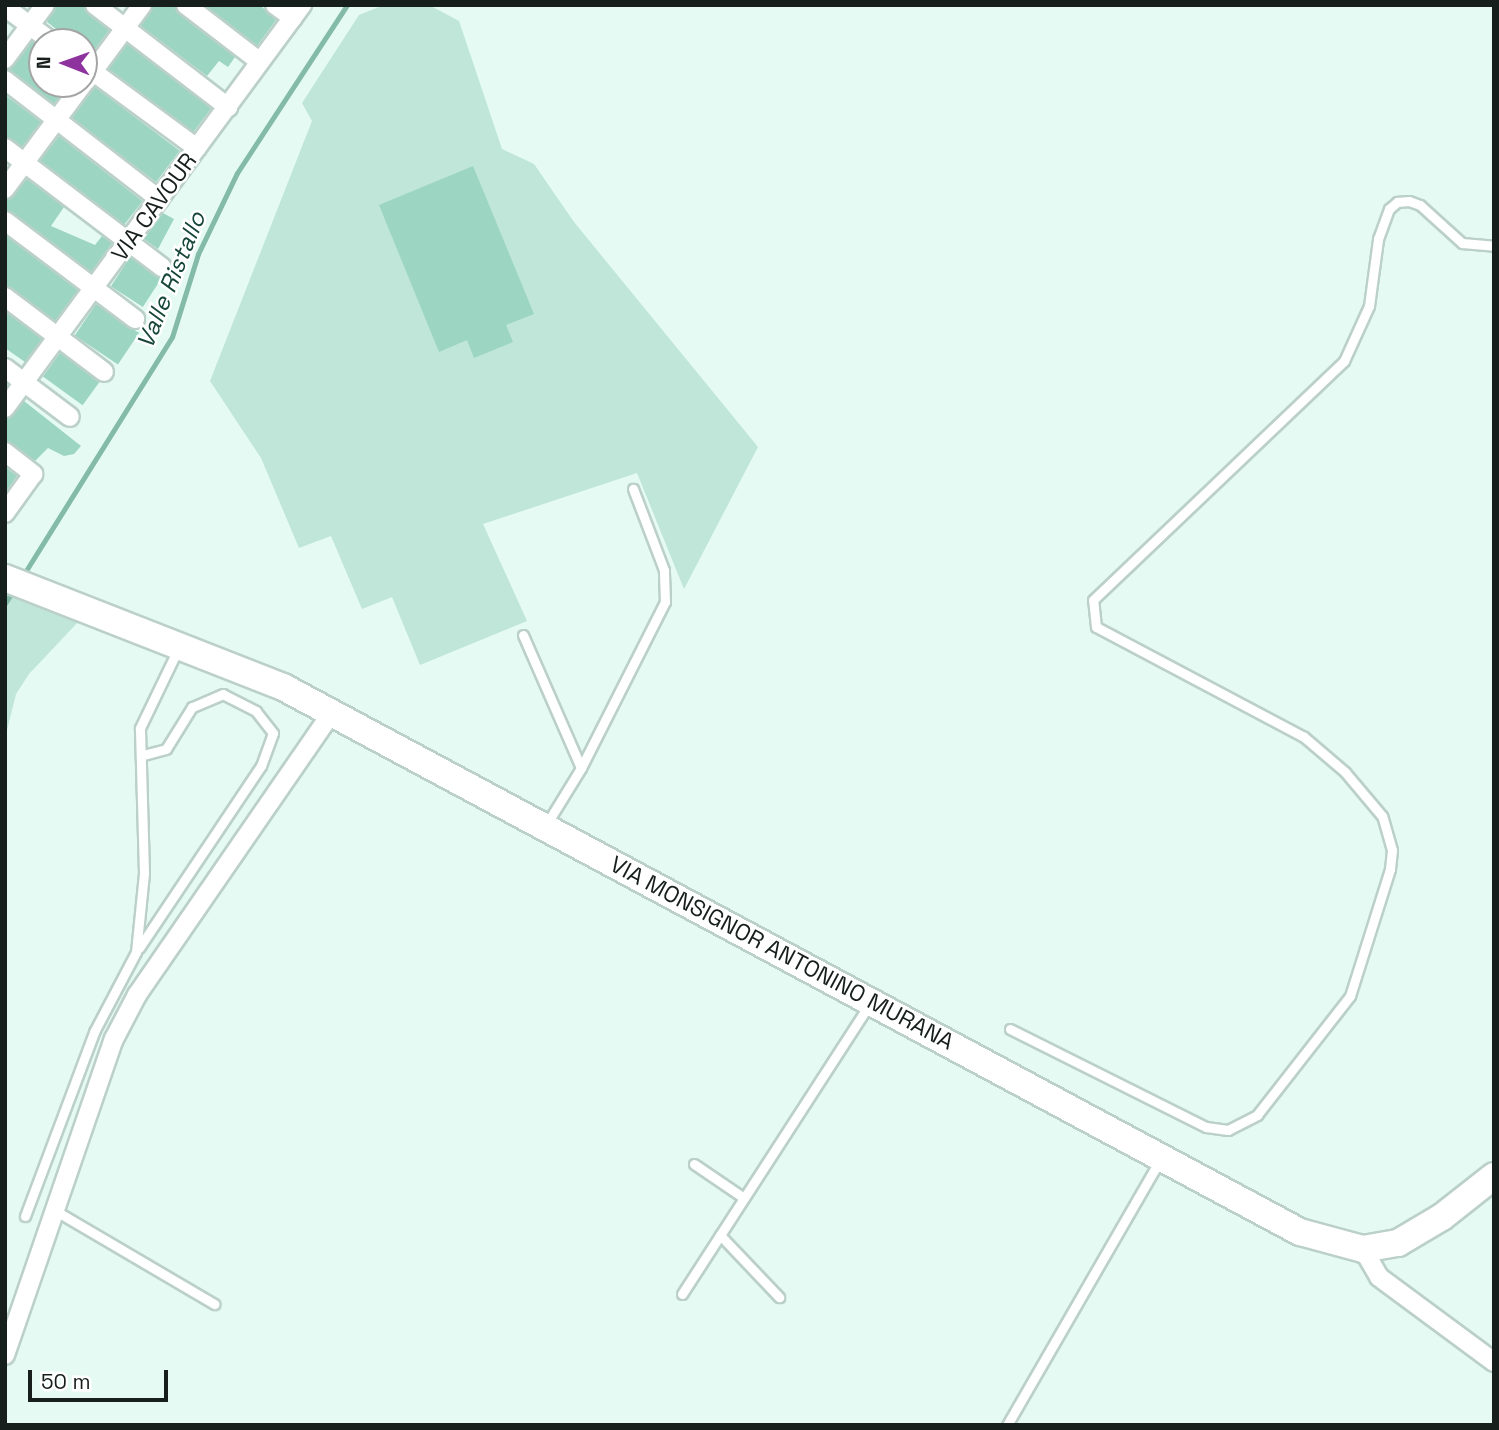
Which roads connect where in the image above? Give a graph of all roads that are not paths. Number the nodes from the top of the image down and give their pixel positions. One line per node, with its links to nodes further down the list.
1 (45, 5): 8 (street)
2 (95, 5): 10 (street)
3 (142, 5): 10 (street)
4 (186, 5): 13 (street)
5 (275, 5): 7 (street)
6 (5, 7): 8 (street)
7 (297, 12): 13 (street, VIA CAVOUR)
8 (30, 26): 9 (street); 11 (street)
9 (33, 28)
10 (125, 28): 12 (street); 17 (street)
11 (5, 59)
12 (98, 61)
13 (260, 62): 17 (street, VIA CAVOUR)
14 (5, 80): 18 (street)
15 (98, 84): 20 (street)
16 (71, 98): 18 (street)
17 (228, 107): 20 (street, VIA CAVOUR)
18 (57, 119): 21 (street); 23 (street)
19 (5, 148): 21 (street)
20 (197, 148): 23 (street, VIA CAVOUR)
21 (24, 162): 22 (street); 25 (street)
22 (5, 189)
23 (159, 199): 25 (street, VIA CAVOUR)
24 (5, 221): 28 (street)
25 (128, 241): 27 (street); 28 (street, VIA CAVOUR)
26 (1494, 246): 49 (lane)
27 (162, 267)
28 (94, 288): 30 (street); 31 (street, VIA CAVOUR)
29 (5, 297): 31 (street)
30 (135, 319)
31 (58, 337): 33 (street); 34 (street, VIA CAVOUR)
32 (5, 368): 34 (street)
33 (104, 372)
34 (24, 382): 35 (street, VIA CAVOUR); 36 (street)
35 (5, 408)
36 (70, 417)
37 (5, 452): 39 (street)
38 (633, 489): 45 (lane)
39 (5, 513)
40 (5, 578): 42 (street, VIA MONSIGNOR ANTONINO MURANA)
41 (523, 635): 45 (lane)
42 (181, 644): 43 (street, VIA MONSIGNOR ANTONINO MURANA); 44 (lane)
43 (332, 712): 46 (street, VIA MONSIGNOR ANTONINO MURANA); 54 (street)
44 (142, 755): 47 (lane); 47 (lane)
45 (580, 768): 46 (lane)
46 (545, 826): 48 (street, VIA MONSIGNOR ANTONINO MURANA)
47 (136, 952): 55 (lane)
48 (872, 1001): 50 (street, VIA MONSIGNOR ANTONINO MURANA); 53 (lane)
49 (1010, 1029)
50 (1161, 1158): 57 (street, VIA MONSIGNOR ANTONINO MURANA); 63 (lane)
51 (694, 1164): 53 (lane)
52 (1494, 1176): 57 (street, VIA MONSIGNOR ANTONINO MURANA)
53 (744, 1198): 56 (lane)
54 (54, 1210): 60 (lane); 61 (street)
55 (25, 1216)
56 (720, 1235): 58 (lane); 59 (lane)
57 (1363, 1249): 62 (street)
58 (682, 1294)
59 (779, 1297)
60 (214, 1304)
61 (5, 1355)
62 (1494, 1362)
63 (1007, 1425)

